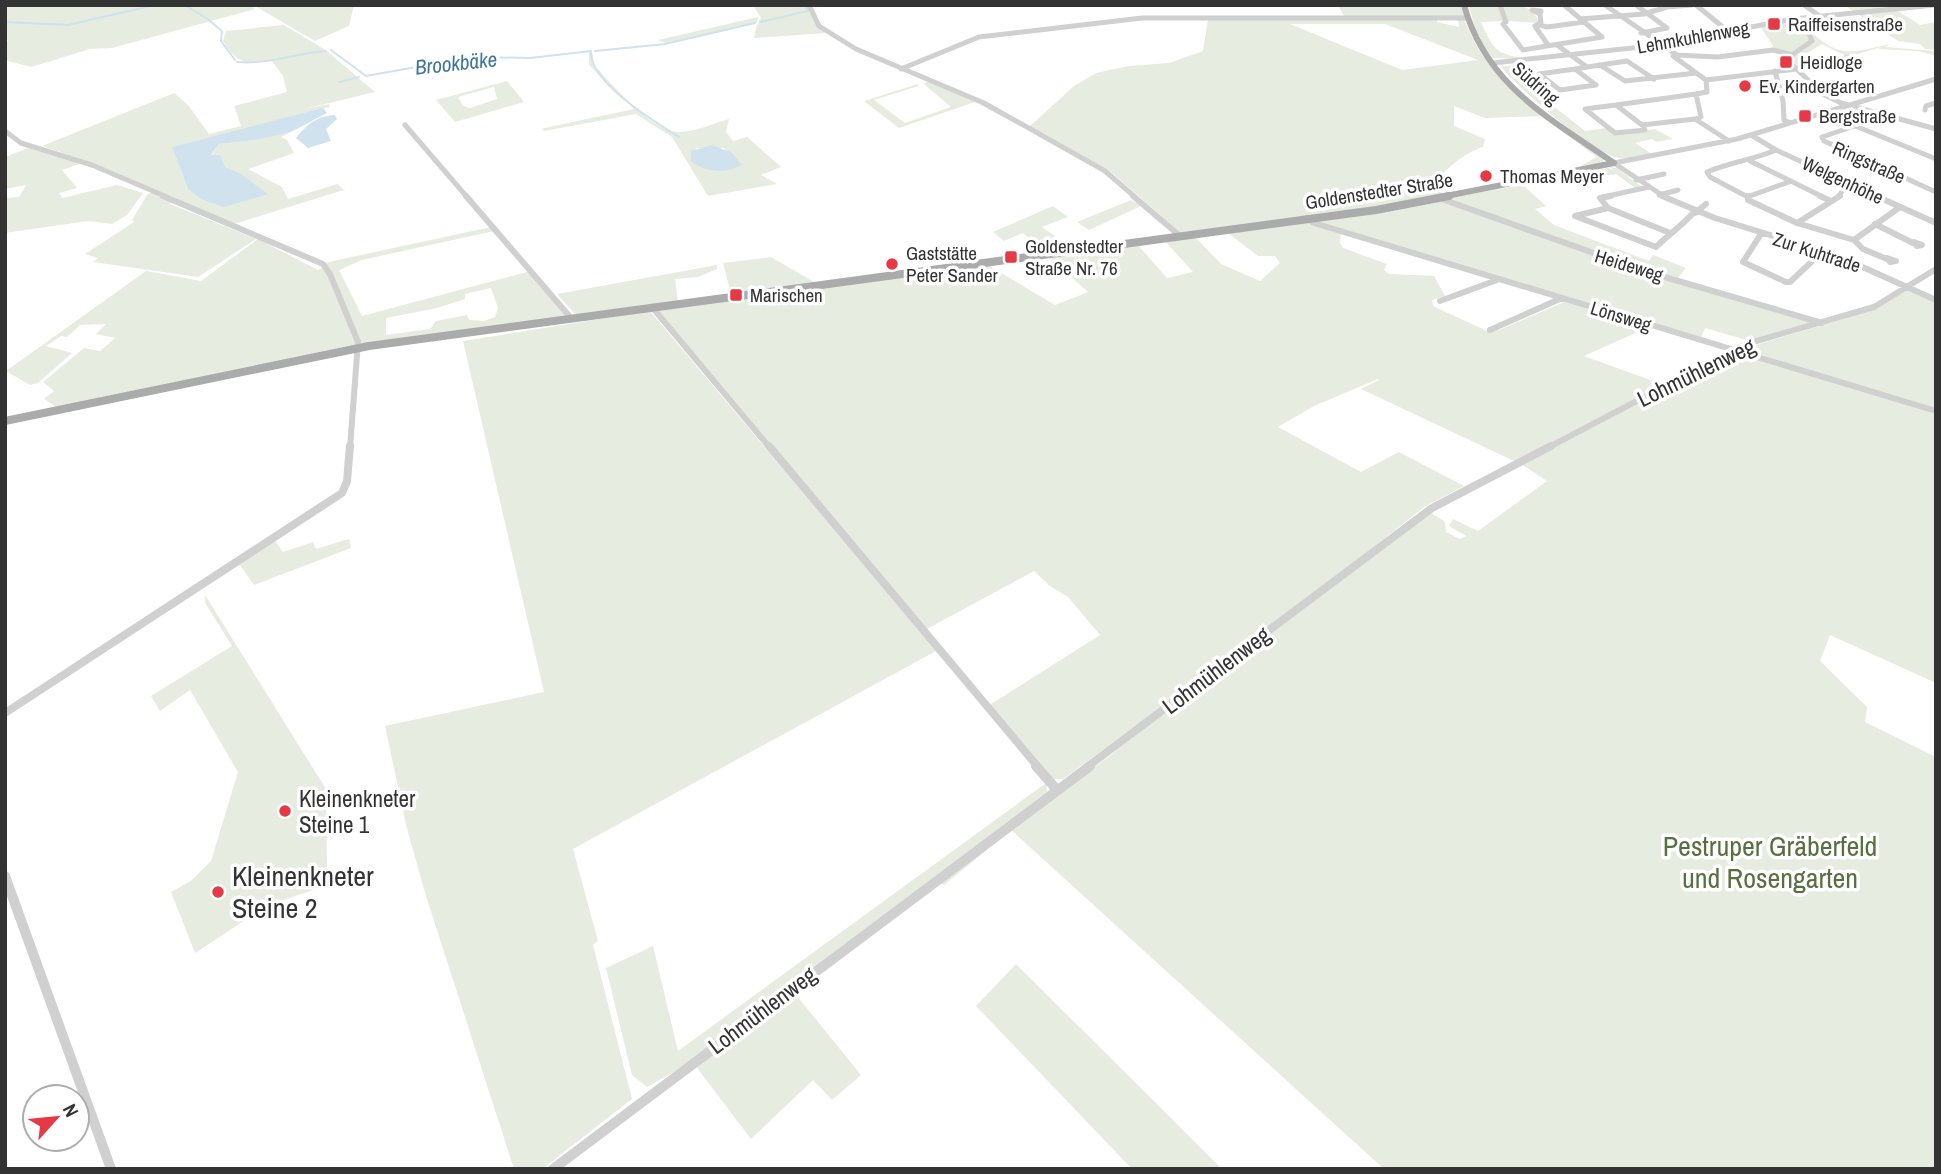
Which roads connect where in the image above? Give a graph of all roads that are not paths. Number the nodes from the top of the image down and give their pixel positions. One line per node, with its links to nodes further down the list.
1 (809, 5): 33 (street)
2 (1464, 5): 17 (main road, Südring)
3 (1500, 5): 24 (street)
4 (1564, 5): 19 (street)
5 (1605, 5): 15 (street)
6 (1636, 5): 13 (street)
7 (1694, 5): 11 (street); 21 (street)
8 (1804, 5): 16 (street)
9 (1842, 5): 14 (street)
10 (1935, 5): 14 (street, Lehmkuhlenweg)
11 (1666, 6): 13 (street)
12 (1540, 13): 20 (street)
13 (1646, 13): 15 (street); 22 (street)
14 (1854, 13): 16 (street, Lehmkuhlenweg)
15 (1619, 17): 19 (street); 22 (street)
16 (1821, 17): 18 (street, Lehmkuhlenweg)
17 (1466, 18): 30 (main road, Südring); 33 (street)
18 (1790, 20): 21 (street, Lehmkuhlenweg); 28 (street)
19 (1582, 21): 20 (street); 25 (street)
20 (1540, 25): 24 (street)
21 (1729, 32): 23 (street, Lehmkuhlenweg)
22 (1641, 33): 23 (street)
23 (1660, 44): 26 (street, Lehmkuhlenweg); 27 (street)
24 (1548, 45): 25 (street)
25 (1557, 45): 26 (street)
26 (1571, 55): 30 (street, Lehmkuhlenweg); 32 (street)
27 (1677, 55): 28 (street); 37 (street)
28 (1793, 55): 35 (street)
29 (1850, 57): 35 (street)
30 (1492, 64): 59 (main road, Südring)
31 (1600, 65): 32 (street); 38 (street); 38 (street)
32 (1587, 67): 34 (street)
33 (901, 68): 81 (street)
34 (1575, 69): 34 (street)
35 (1796, 69): 36 (street); 44 (street)
36 (1774, 71): 40 (street); 48 (street)
37 (1696, 73): 38 (street); 40 (street)
38 (1654, 79)
39 (1936, 79): 44 (street, Goldenstedter Straße)
40 (1706, 80): 41 (street)
41 (1696, 96): 43 (street); 47 (street)
42 (1936, 103): 45 (street)
43 (1616, 105): 50 (street); 50 (street)
44 (1847, 105): 46 (street); 48 (street, Goldenstedter Straße)
45 (1925, 110)
46 (1878, 114): 51 (street, Ringstraße); 52 (street)
47 (1695, 119): 50 (street); 55 (street)
48 (1790, 123): 54 (street, Goldenstedter Straße)
49 (405, 125): 93 (street)
50 (1642, 125)
51 (1853, 125): 57 (street); 66 (street, Ringstraße)
52 (1936, 129)
53 (5, 131): 96 (street)
54 (1751, 135): 55 (street, Goldenstedter Straße); 56 (street, Welgenhöhe)
55 (1729, 141): 59 (street, Goldenstedter Straße)
56 (1776, 150): 58 (street); 63 (street, Welgenhöhe)
57 (1936, 159)
58 (1751, 161): 62 (street); 68 (street)
59 (1614, 163): 61 (street, Zur Kuhtrade); 69 (main road, Goldenstedter Straße)
60 (1664, 174): 61 (street)
61 (1636, 180): 64 (street, Zur Kuhtrade)
62 (1789, 182): 68 (street); 70 (street)
63 (1848, 183): 70 (street); 72 (street, Welgenhöhe)
64 (1649, 187): 67 (street, Zur Kuhtrade); 73 (street)
65 (1678, 190): 67 (street)
66 (1936, 192)
67 (1659, 195): 74 (street, Zur Kuhtrade)
68 (1746, 196): 76 (street)
69 (1439, 198): 75 (main road, Goldenstedter Straße); 94 (street, Heideweg)
70 (1830, 201): 76 (street)
71 (1706, 204): 74 (street)
72 (1900, 206): 77 (street, Welgenhöhe); 78 (street)
73 (1608, 208): 79 (street); 79 (street)
74 (1695, 212): 79 (street); 80 (street, Zur Kuhtrade)
75 (1307, 218): 81 (main road, Goldenstedter Straße); 87 (street, Lönsweg)
76 (1797, 223): 82 (street)
77 (1936, 223)
78 (1875, 224): 82 (street); 83 (street)
79 (1670, 233)
80 (1761, 234): 84 (street, Zur Kuhtrade); 84 (street)
81 (1180, 236): 92 (main road, Goldenstedter Straße)
82 (1854, 240): 85 (street)
83 (1913, 243)
84 (1824, 251): 88 (street, Zur Kuhtrade)
85 (1887, 259)
86 (1936, 269): 88 (street, Lohmühlenweg)
87 (1497, 280): 89 (street, Lönsweg); 91 (street)
88 (1907, 286): 90 (street, Zur Kuhtrade); 94 (street, Lohmühlenweg)
89 (1562, 298): 95 (street); 97 (street, Lönsweg)
90 (1936, 300)
91 (1440, 301)
92 (652, 307): 93 (main road, Goldenstedter Straße); 101 (street)
93 (571, 318): 96 (main road, Goldenstedter Straße)
94 (1822, 323): 97 (street, Lohmühlenweg)
95 (1490, 330)
96 (357, 348): 99 (main road, Goldenstedter Straße); 100 (street)
97 (1736, 350): 98 (street, Lönsweg); 101 (street, Lohmühlenweg)
98 (1936, 411)
99 (5, 421)
100 (5, 713)
101 (1057, 790): 104 (street, Lohmühlenweg)
102 (5, 876): 103 (street)
103 (111, 1169)
104 (553, 1169)

